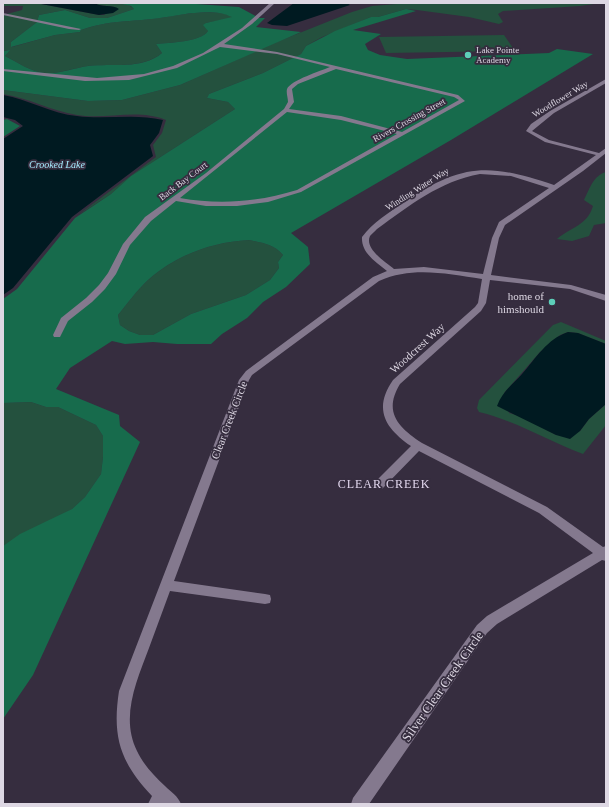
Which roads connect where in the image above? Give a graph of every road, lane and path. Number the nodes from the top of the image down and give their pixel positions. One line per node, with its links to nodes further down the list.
1 (273, 3): 4 (street)
2 (3, 14): 3 (street)
3 (79, 29)
4 (219, 46): 5 (street, Rivers Crossing Street); 6 (street)
5 (334, 67): 8 (street); 9 (street, Rivers Crossing Street)
6 (3, 70)
7 (606, 81): 10 (street, Woodflower Way)
8 (286, 110): 9 (street); 12 (street, Back Bay Court)
9 (403, 134): 12 (street, Rivers Crossing Street)
10 (603, 153): 11 (street, Woodcrest Way)
11 (553, 187): 13 (street, Winding Water Way); 14 (street, Woodcrest Way)
12 (174, 199): 16 (street, Back Bay Court)
13 (392, 272): 14 (street, Clear Creek Circle); 20 (street, Clear Creek Circle)
14 (488, 277): 15 (street, Clear Creek Circle); 17 (street, Woodcrest Way)
15 (606, 298)
16 (58, 335)
17 (418, 446): 18 (street); 19 (street, Woodcrest Way)
18 (378, 486)
19 (605, 553): 23 (street, Silver Clear Creek Circle)
20 (166, 585): 21 (street); 22 (street, Clear Creek Circle)
21 (265, 599)
22 (164, 801)
23 (359, 804)

